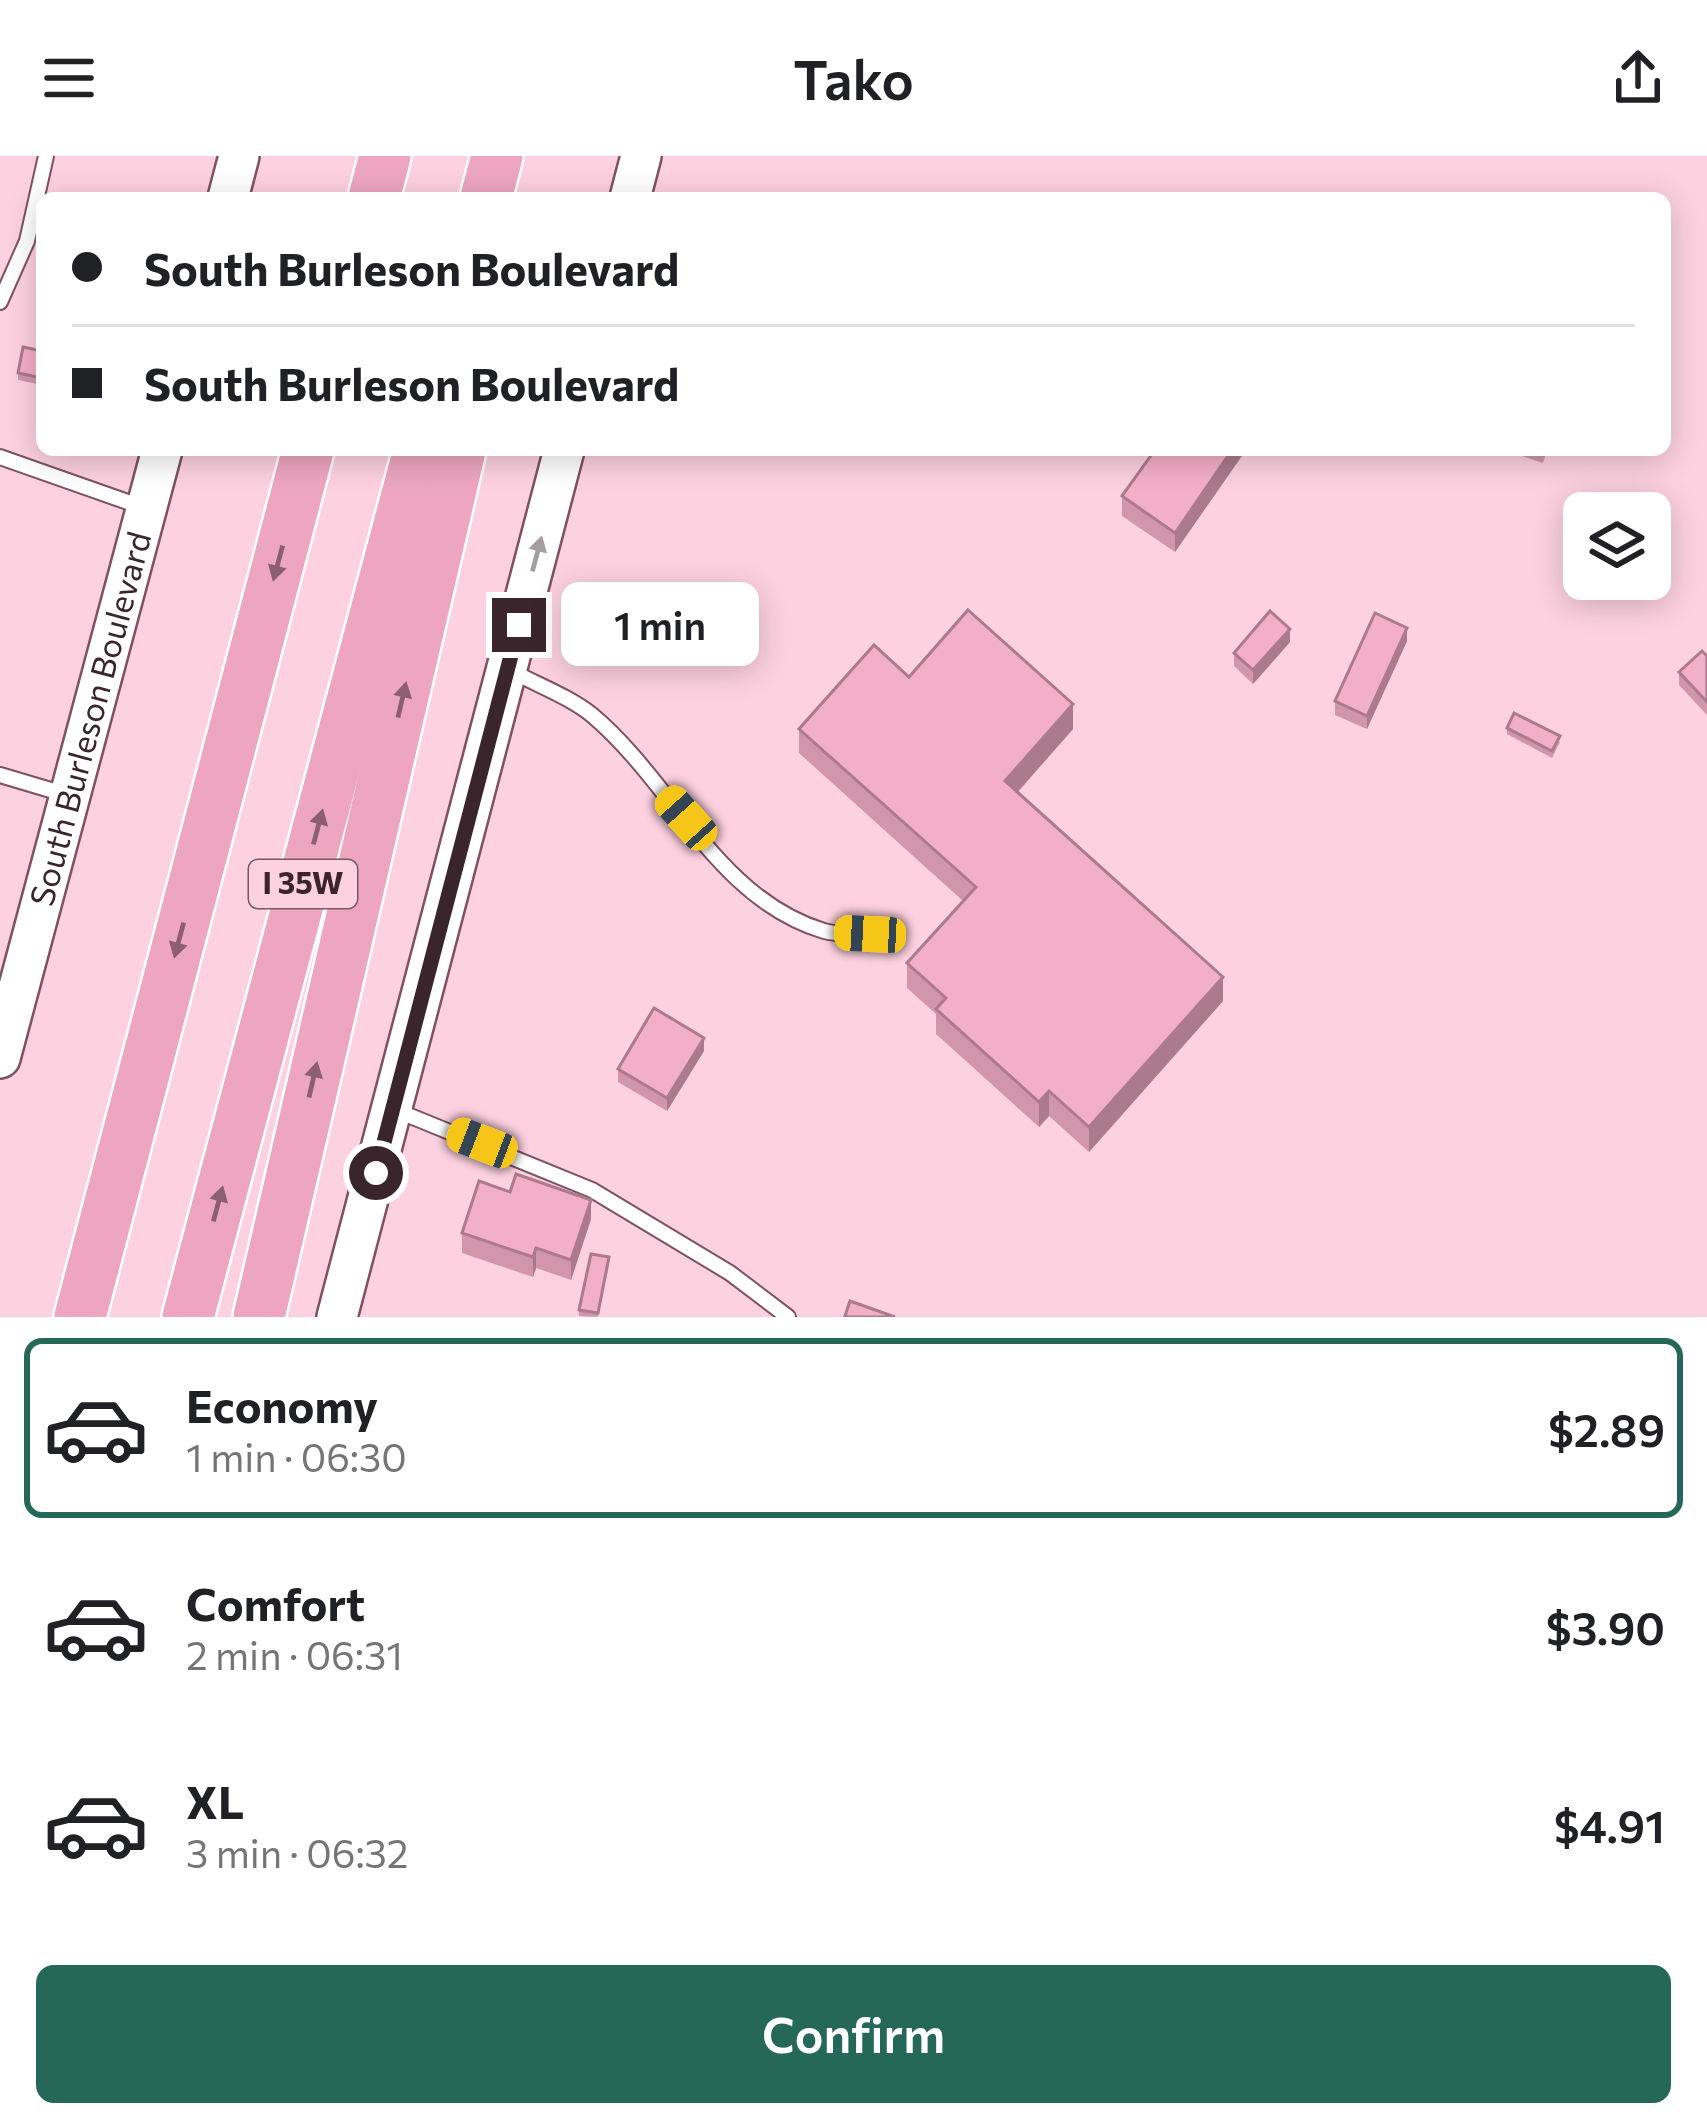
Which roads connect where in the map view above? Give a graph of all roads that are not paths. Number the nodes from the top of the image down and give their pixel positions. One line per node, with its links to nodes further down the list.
1 (46, 156): 7 (lane)
2 (239, 156): 8 (main road)
3 (385, 156): 9 (highway)
4 (497, 156): 10 (highway)
5 (529, 156): 11 (highway)
6 (641, 156): 12 (main road)
7 (38, 192)
8 (230, 192)
9 (376, 192)
10 (488, 192)
11 (520, 192)
12 (632, 192)
13 (36, 201): 14 (lane)
14 (0, 302)
15 (160, 456): 21 (main road, South Burleson Boulevard)
16 (306, 456): 28 (highway, I 35W, one-way to 28)
17 (416, 456): 29 (highway, I 35W, one-way to 17)
18 (459, 456): 30 (highway, one-way to 18)
19 (562, 456): 22 (main road, one-way to 19)
20 (0, 457): 21 (lane)
21 (147, 508): 24 (main road, South Burleson Boulevard)
22 (508, 669): 25 (lane); 27 (main road)
23 (0, 775): 24 (lane)
24 (70, 796): 26 (main road, South Burleson Boulevard)
25 (870, 934)
26 (0, 1058)
27 (393, 1109): 31 (main road); 32 (lane)
28 (80, 1317)
29 (188, 1317)
30 (259, 1317)
31 (337, 1317)
32 (788, 1317)

